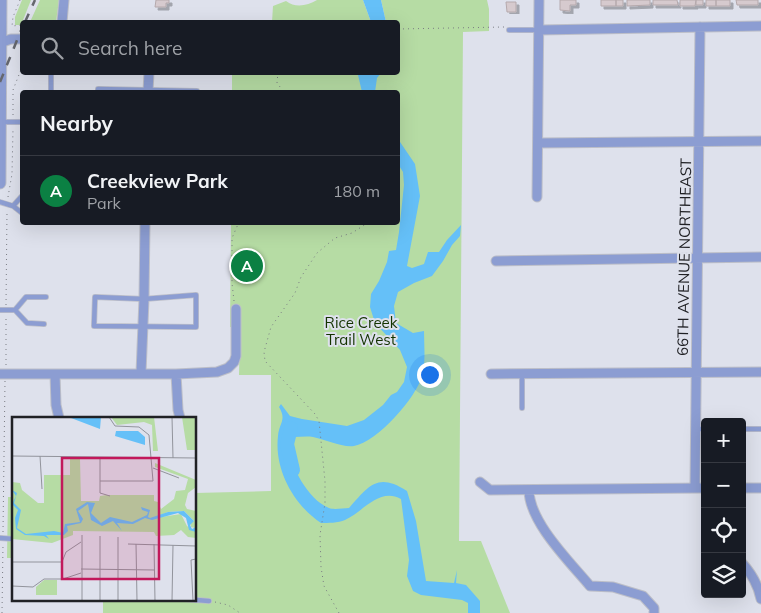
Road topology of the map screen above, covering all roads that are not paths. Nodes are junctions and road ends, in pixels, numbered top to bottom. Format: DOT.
graph roads {
  1 [pos="1,0"];
  2 [pos="64,0"];
  3 [pos="539,0"];
  4 [pos="62,20"];
  5 [pos="761,26"];
  6 [pos="700,27"];
  7 [pos="509,30"];
  8 [pos="540,30"];
  9 [pos="4,36"];
  10 [pos="20,39"];
  11 [pos="51,75"];
  12 [pos="149,75"];
  13 [pos="51,90"];
  14 [pos="98,90"];
  15 [pos="123,90"];
  16 [pos="148,90"];
  17 [pos="1,122"];
  18 [pos="20,122"];
  19 [pos="761,140"];
  20 [pos="699,142"];
  21 [pos="538,143"];
  22 [pos="0,183"];
  23 [pos="537,197"];
  24 [pos="20,198"];
  25 [pos="0,202"];
  26 [pos="13,206"];
  27 [pos="20,211"];
  28 [pos="145,225"];
  29 [pos="761,257"];
  30 [pos="697,258"];
  31 [pos="496,261"];
  32 [pos="46,297"];
  33 [pos="144,299"];
  34 [pos="236,309"];
  35 [pos="3,310"];
  36 [pos="15,310"];
  37 [pos="44,324"];
  38 [pos="143,326"];
  39 [pos="761,372"];
  40 [pos="141,373"];
  41 [pos="522,373"];
  42 [pos="696,373"];
  43 [pos="55,374"];
  44 [pos="176,374"];
  45 [pos="491,374"];
  46 [pos="4,375"];
  47 [pos="522,408"];
  48 [pos="59,417"];
  49 [pos="180,417"];
  50 [pos="700,429"];
  51 [pos="746,429"];
  52 [pos="761,429"];
  53 [pos="480,482"];
  54 [pos="700,488"];
  55 [pos="746,488"];
  56 [pos="761,488"];
  57 [pos="529,490"];
  58 [pos="746,567"];
  59 [pos="761,599"];
  60 [pos="196,600"];
  61 [pos="209,601"];
  62 [pos="654,613"];
  1 -- 9 [label="street"];
  2 -- 4 [label="street"];
  3 -- 8 [label="street"];
  5 -- 6 [label="street"];
  6 -- 8 [label="street"];
  6 -- 20 [label="street, 66TH AVENUE NORTHEAST"];
  7 -- 8 [label="lane"];
  8 -- 21 [label="street"];
  9 -- 10 [label="street"];
  9 -- 17 [label="street"];
  11 -- 13 [label="lane"];
  12 -- 16 [label="street"];
  14 -- 15 [label="lane"];
  17 -- 18 [label="lane"];
  17 -- 22 [label="street"];
  19 -- 20 [label="street"];
  20 -- 21 [label="street"];
  20 -- 30 [label="street, 66TH AVENUE NORTHEAST"];
  21 -- 23 [label="street"];
  24 -- 26 [label="lane"];
  25 -- 26 [label="lane"];
  26 -- 27 [label="lane"];
  28 -- 33 [label="street"];
  29 -- 30 [label="street"];
  30 -- 31 [label="street"];
  30 -- 42 [label="street, 66TH AVENUE NORTHEAST"];
  32 -- 36 [label="lane"];
  33 -- 38 [label="street"];
  33 -- 38 [label="lane"];
  33 -- 38 [label="lane"];
  34 -- 44 [label="street"];
  35 -- 36 [label="lane"];
  36 -- 37 [label="lane"];
  38 -- 40 [label="street"];
  39 -- 42 [label="street"];
  40 -- 43 [label="street"];
  40 -- 44 [label="street"];
  41 -- 42 [label="street"];
  41 -- 45 [label="street"];
  41 -- 47 [label="lane"];
  42 -- 50 [label="street, 66TH AVENUE NORTHEAST"];
  43 -- 46 [label="street"];
  43 -- 48 [label="street"];
  44 -- 49 [label="street"];
  50 -- 54 [label="street, 66TH AVENUE NORTHEAST"];
  51 -- 52 [label="lane"];
  53 -- 57 [label="street"];
  54 -- 57 [label="street"];
  55 -- 56 [label="street"];
  57 -- 62 [label="street"];
  58 -- 59 [label="street"];
  60 -- 61 [label="lane"];
}
